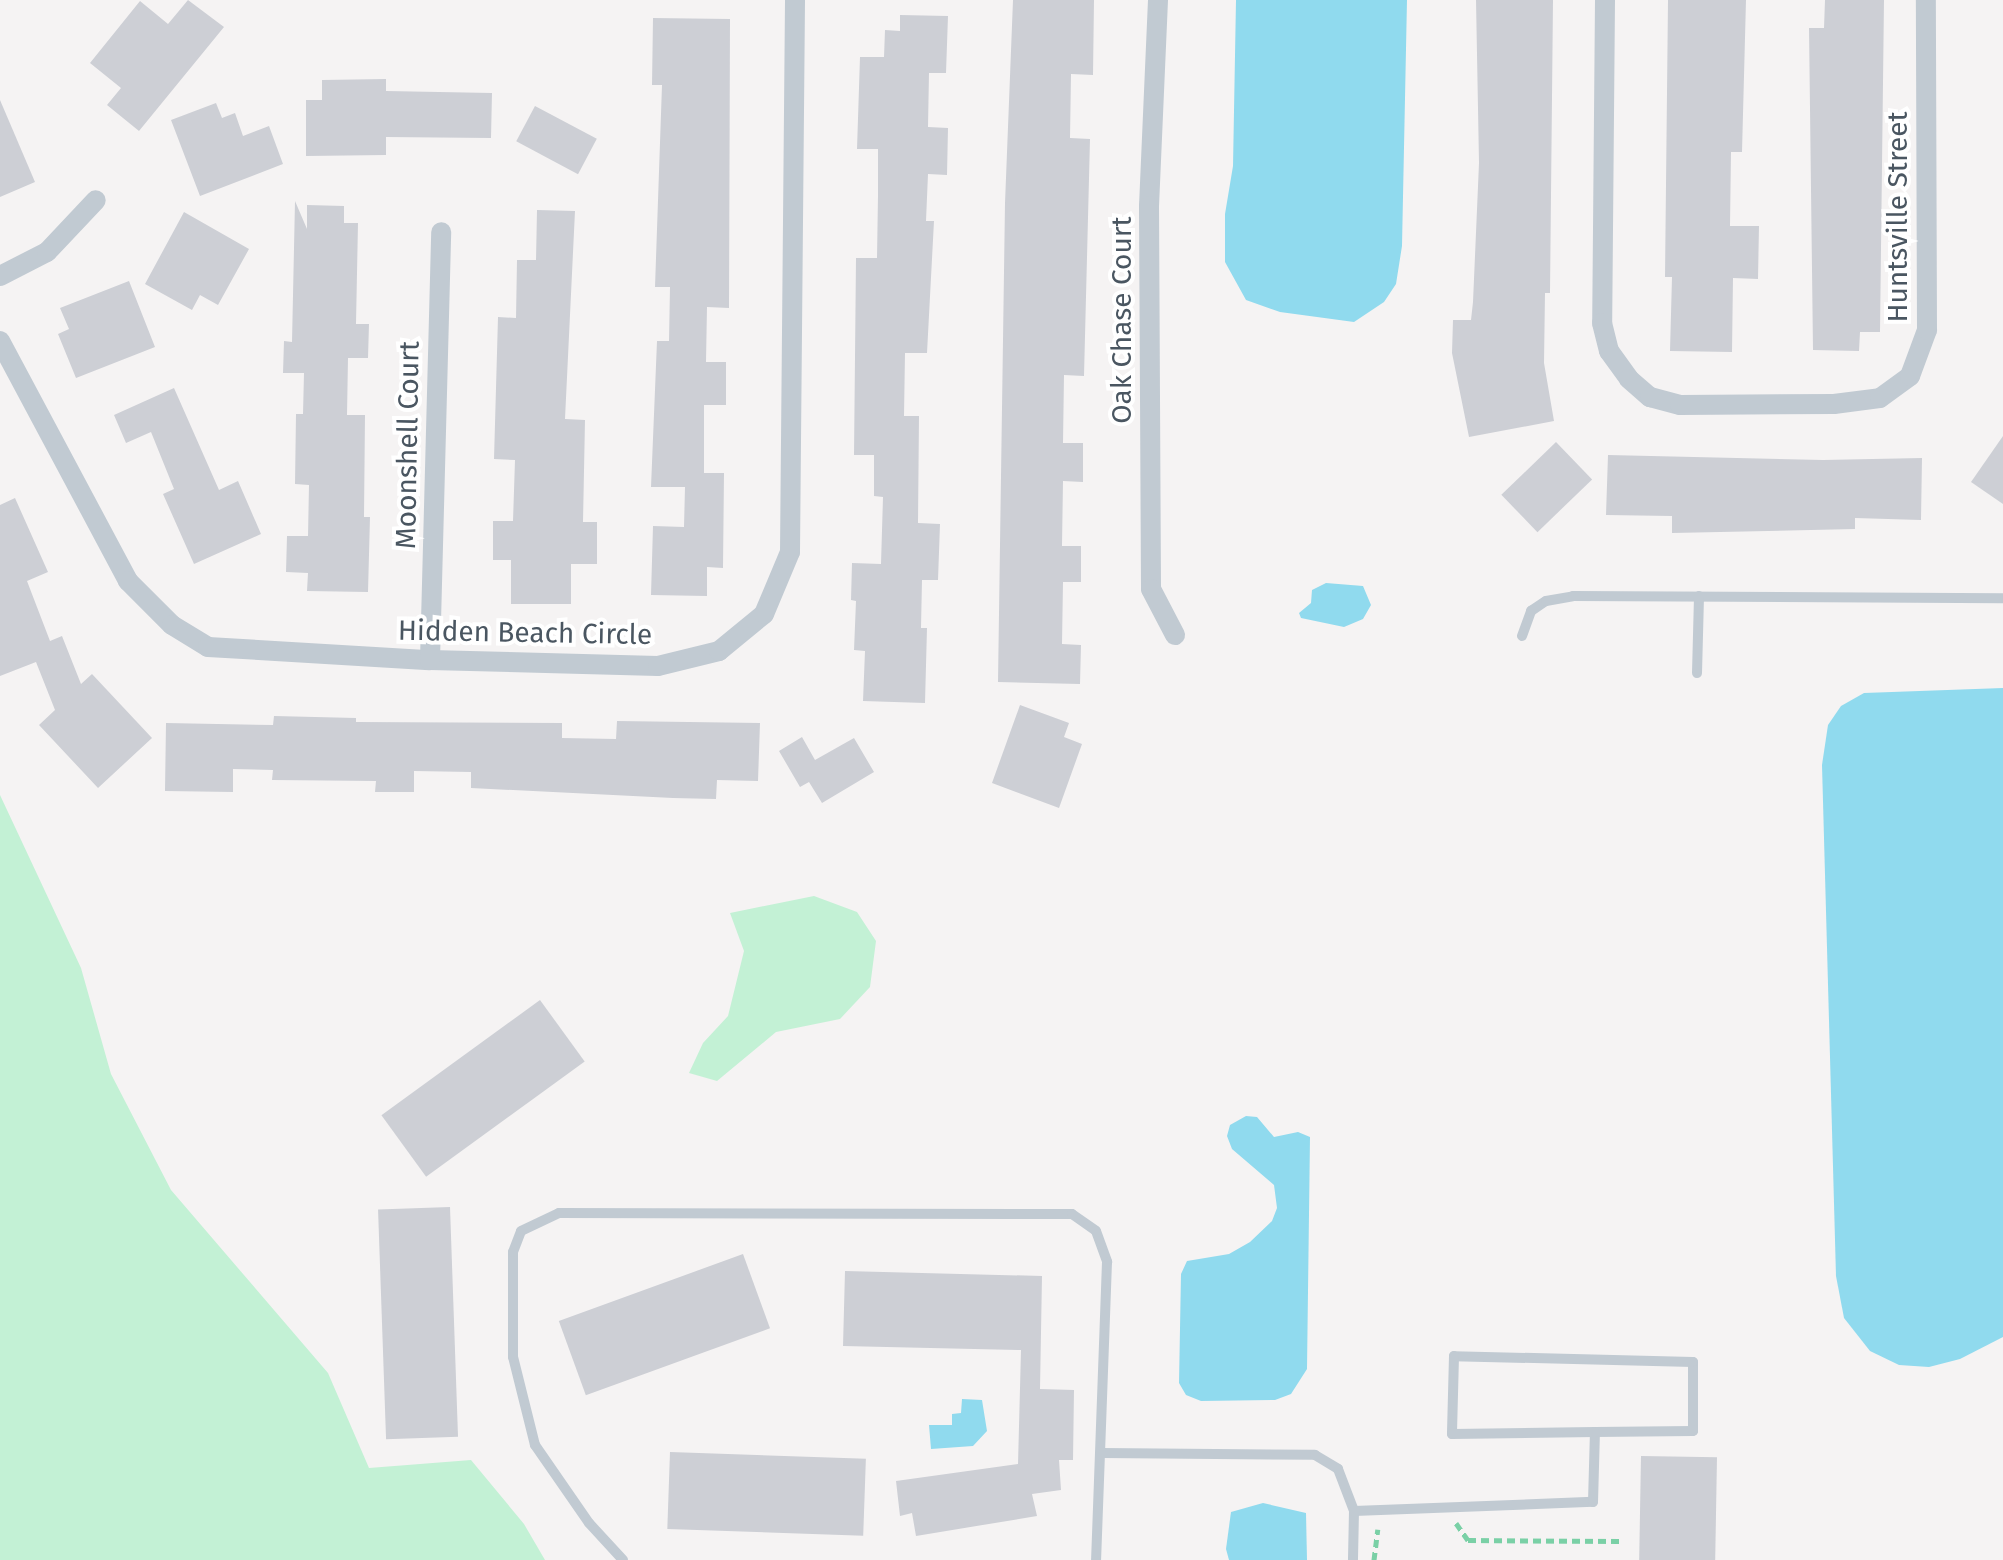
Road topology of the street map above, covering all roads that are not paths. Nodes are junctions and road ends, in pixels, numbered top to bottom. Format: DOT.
graph roads {
  1 [pos="795,0"];
  2 [pos="1158,0"];
  3 [pos="1605,0"];
  4 [pos="1926,0"];
  5 [pos="96,200"];
  6 [pos="440,232"];
  7 [pos="0,276"];
  8 [pos="0,341"];
  9 [pos="1699,596"];
  10 [pos="2003,598"];
  11 [pos="1175,634"];
  12 [pos="1522,636"];
  13 [pos="430,660"];
  14 [pos="1697,673"];
  15 [pos="1595,1432"];
  16 [pos="1102,1453"];
  17 [pos="1354,1511"];
  18 [pos="623,1560"];
  19 [pos="1096,1560"];
  20 [pos="1354,1560"];
  1 -- 13 [label="street, Hidden Beach Circle"];
  2 -- 11 [label="street, Oak Chase Court"];
  3 -- 4 [label="street, Huntsville Street"];
  5 -- 7 [label="street"];
  6 -- 13 [label="street, Moonshell Court"];
  8 -- 13 [label="street, Hidden Beach Circle"];
  9 -- 10 [label="lane"];
  9 -- 12 [label="lane"];
  9 -- 14 [label="lane"];
  15 -- 15 [label="lane"];
  15 -- 17 [label="lane"];
  16 -- 17 [label="lane"];
  16 -- 18 [label="lane"];
  16 -- 19 [label="lane"];
  17 -- 20 [label="lane"];
}
